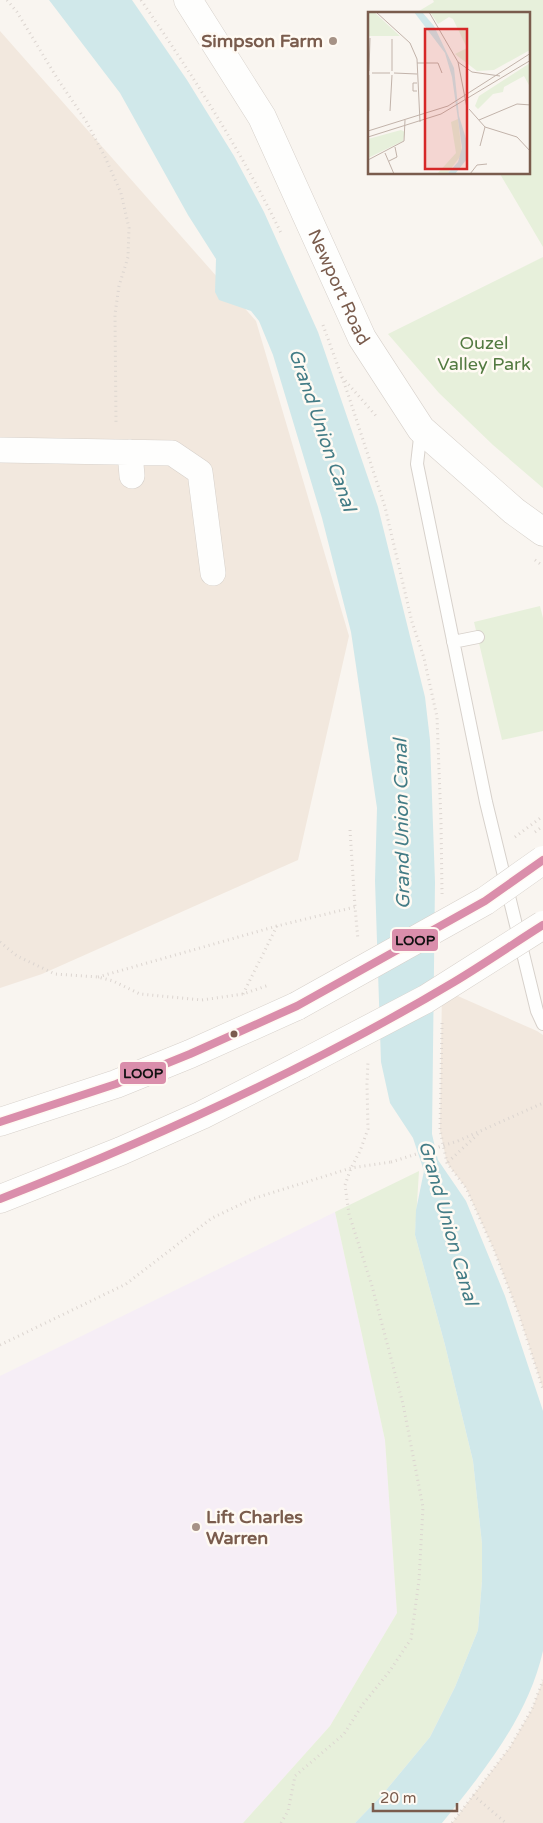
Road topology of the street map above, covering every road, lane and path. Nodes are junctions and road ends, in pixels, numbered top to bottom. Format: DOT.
graph roads {
  1 [pos="7,0"];
  2 [pos="141,0"];
  3 [pos="188,0"];
  4 [pos="283,238"];
  5 [pos="320,318"];
  6 [pos="421,429"];
  7 [pos="0,450"];
  8 [pos="123,452"];
  9 [pos="132,476"];
  10 [pos="543,532"];
  11 [pos="213,573"];
  12 [pos="478,636"];
  13 [pos="453,642"];
  14 [pos="543,816"];
  15 [pos="350,830"];
  16 [pos="498,849"];
  17 [pos="543,860"];
  18 [pos="442,901"];
  19 [pos="355,907"];
  20 [pos="543,925"];
  21 [pos="277,926"];
  22 [pos="0,942"];
  23 [pos="358,945"];
  24 [pos="98,977"];
  25 [pos="270,985"];
  26 [pos="243,994"];
  27 [pos="442,1017"];
  28 [pos="543,1024"];
  29 [pos="368,1052"];
  30 [pos="543,1103"];
  31 [pos="0,1122"];
  32 [pos="481,1131"];
  33 [pos="447,1163"];
  34 [pos="351,1168"];
  35 [pos="0,1183"];
  36 [pos="33,1186"];
  37 [pos="0,1199"];
  38 [pos="0,1344"];
  39 [pos="543,1389"];
  40 [pos="543,1680"];
  41 [pos="473,1795"];
  42 [pos="281,1823"];
  43 [pos="452,1823"];
  44 [pos="506,1823"];
  1 -- 8 [label="path"];
  2 -- 4 [label="path"];
  3 -- 6 [label="street, Newport Road"];
  5 -- 18 [label="path"];
  6 -- 10 [label="street, Newport Road"];
  6 -- 13 [label="lane"];
  7 -- 8 [label="street"];
  8 -- 9 [label="street"];
  8 -- 11 [label="street"];
  12 -- 13 [label="lane"];
  13 -- 16 [label="lane"];
  14 -- 16 [label="path"];
  15 -- 19 [label="path"];
  16 -- 28 [label="lane"];
  17 -- 31 [label="street, bridge"];
  19 -- 21 [label="path"];
  19 -- 23 [label="path"];
  20 -- 36 [label="street, bridge"];
  21 -- 24 [label="path"];
  21 -- 26 [label="path"];
  22 -- 24 [label="path"];
  24 -- 26 [label="path"];
  25 -- 26 [label="path"];
  27 -- 33 [label="path"];
  29 -- 34 [label="path"];
  30 -- 32 [label="path"];
  32 -- 33 [label="path"];
  32 -- 34 [label="path, bridge"];
  33 -- 39 [label="path"];
  34 -- 38 [label="path"];
  34 -- 42 [label="path"];
  35 -- 36 [label="street"];
  36 -- 37 [label="street"];
  40 -- 41 [label="path"];
  41 -- 43 [label="path"];
  41 -- 44 [label="path"];
}
